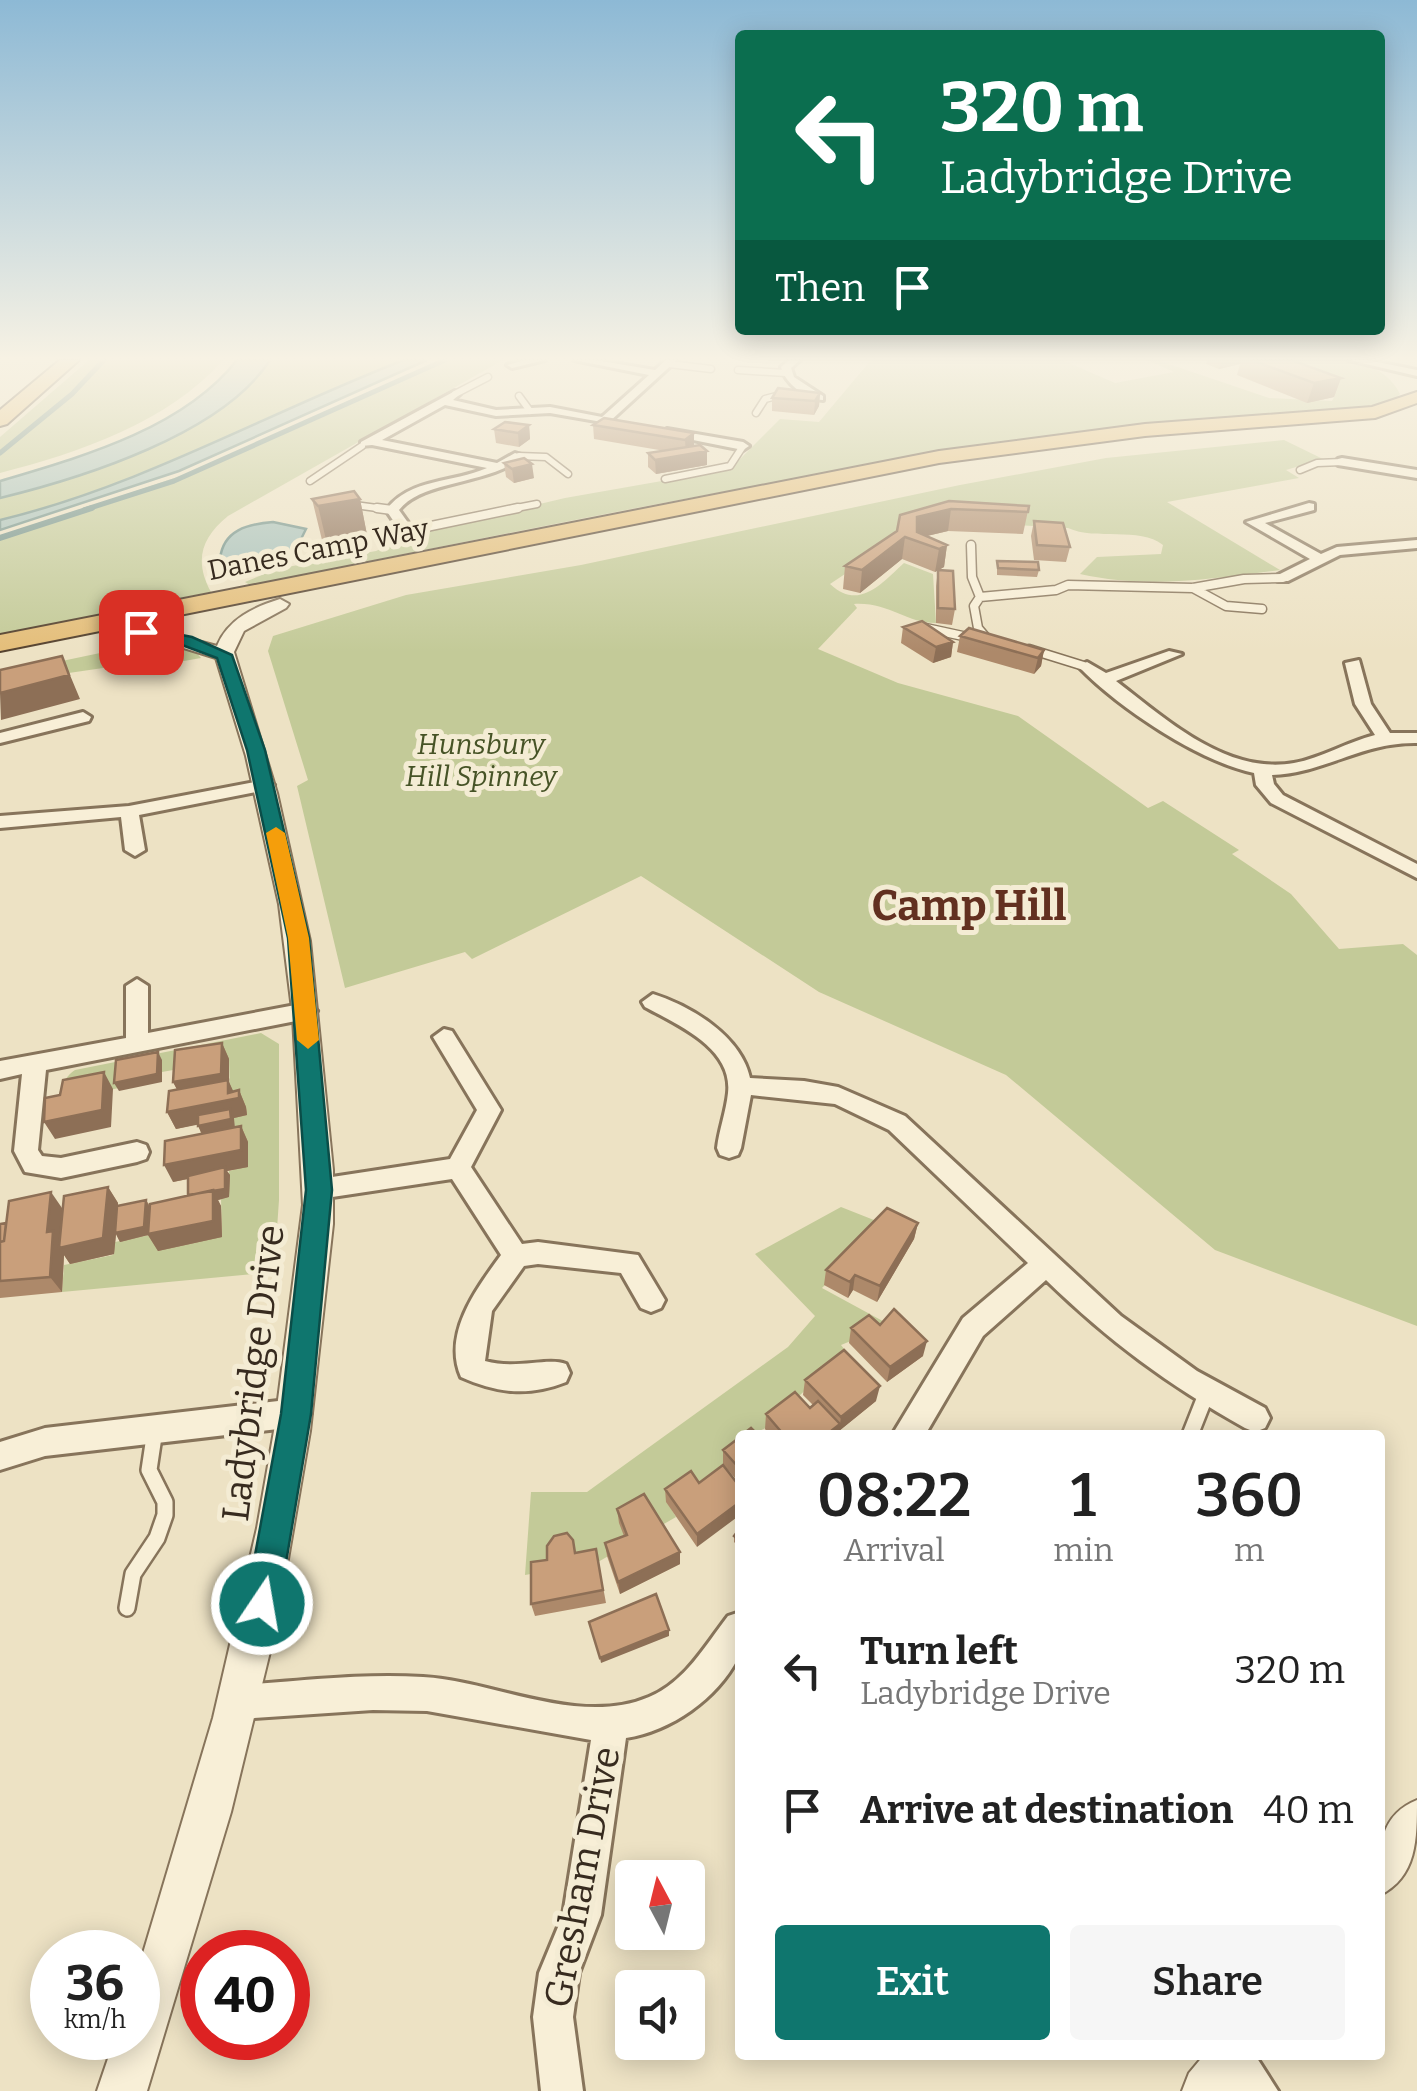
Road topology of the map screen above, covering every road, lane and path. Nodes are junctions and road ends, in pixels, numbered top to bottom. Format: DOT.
graph roads {
  1 [pos="345,458"];
  2 [pos="447,458"];
  3 [pos="515,458"];
  4 [pos="548,458"];
  5 [pos="735,458"];
  6 [pos="936,458"];
  7 [pos="1029,458"];
  8 [pos="1342,462"];
  9 [pos="499,467"];
  10 [pos="1300,470"];
  11 [pos="1416,473"];
  12 [pos="568,474"];
  13 [pos="665,479"];
  14 [pos="310,481"];
  15 [pos="334,502"];
  16 [pos="537,504"];
  17 [pos="1309,508"];
  18 [pos="392,510"];
  19 [pos="1237,514"];
  20 [pos="1253,522"];
  21 [pos="409,535"];
  22 [pos="1417,544"];
  23 [pos="971,545"];
  24 [pos="1320,558"];
  25 [pos="1282,578"];
  26 [pos="1192,588"];
  27 [pos="980,596"];
  28 [pos="280,604"];
  29 [pos="1262,609"];
  30 [pos="926,628"];
  31 [pos="141,632"];
  32 [pos="989,641"];
  33 [pos="0,643"];
  34 [pos="1004,644"];
  35 [pos="1018,647"];
  36 [pos="1174,654"];
  37 [pos="224,655"];
  38 [pos="0,660"];
  39 [pos="1353,664"];
  40 [pos="1087,666"];
  41 [pos="1105,679"];
  42 [pos="83,717"];
  43 [pos="1384,736"];
  44 [pos="0,738"];
  45 [pos="1417,738"];
  46 [pos="1262,770"];
  47 [pos="264,785"];
  48 [pos="129,811"];
  49 [pos="0,822"];
  50 [pos="135,850"];
  51 [pos="1412,869"];
  52 [pos="1388,879"];
  53 [pos="138,986"];
  54 [pos="653,1002"];
  55 [pos="306,1011"];
  56 [pos="444,1037"];
  57 [pos="138,1044"];
  58 [pos="35,1064"];
  59 [pos="0,1070"];
  60 [pos="740,1086"];
  61 [pos="729,1148"];
  62 [pos="137,1152"];
  63 [pos="458,1168"];
  64 [pos="319,1190"];
  65 [pos="516,1256"];
  66 [pos="1046,1266"];
  67 [pos="651,1300"];
  68 [pos="556,1374"];
  69 [pos="1207,1392"];
  70 [pos="296,1414"];
  71 [pos="1255,1418"];
  72 [pos="155,1430"];
  73 [pos="911,1430"];
  74 [pos="1192,1430"];
  75 [pos="0,1456"];
  76 [pos="127,1608"];
  77 [pos="735,1634"];
  78 [pos="240,1702"];
  79 [pos="611,1722"];
  80 [pos="1417,1822"];
  81 [pos="1385,1865"];
  82 [pos="122,2091"];
  83 [pos="562,2091"];
  1 -- 14 [label="lane"];
  2 -- 9 [label="street"];
  3 -- 9 [label="street"];
  4 -- 12 [label="lane"];
  5 -- 13 [label="lane"];
  6 -- 33 [label="highway, Danes Camp Way"];
  7 -- 28 [label="highway, Danes Camp Way"];
  8 -- 10 [label="lane"];
  8 -- 11 [label="street"];
  9 -- 18 [label="street"];
  15 -- 18 [label="lane"];
  16 -- 21 [label="lane"];
  17 -- 20 [label="street"];
  18 -- 21 [label="street"];
  19 -- 20 [label="street"];
  20 -- 24 [label="street"];
  22 -- 24 [label="street"];
  23 -- 27 [label="lane"];
  24 -- 25 [label="street"];
  25 -- 26 [label="lane"];
  26 -- 27 [label="lane"];
  26 -- 29 [label="lane"];
  27 -- 32 [label="lane"];
  28 -- 31 [label="highway, Danes Camp Way"];
  28 -- 37 [label="street"];
  30 -- 32 [label="lane"];
  31 -- 37 [label="street"];
  31 -- 38 [label="highway, Danes Camp Way"];
  32 -- 34 [label="lane"];
  35 -- 40 [label="lane"];
  36 -- 41 [label="street"];
  37 -- 47 [label="street, Ladybridge Drive"];
  39 -- 43 [label="street"];
  40 -- 41 [label="street"];
  41 -- 46 [label="street"];
  42 -- 44 [label="street"];
  43 -- 45 [label="street"];
  43 -- 46 [label="street"];
  46 -- 51 [label="street"];
  47 -- 48 [label="street"];
  47 -- 55 [label="street, Ladybridge Drive"];
  48 -- 49 [label="street"];
  48 -- 50 [label="street"];
  51 -- 52 [label="street"];
  53 -- 57 [label="street"];
  54 -- 60 [label="street"];
  55 -- 57 [label="street"];
  55 -- 64 [label="street, Ladybridge Drive"];
  56 -- 63 [label="street"];
  57 -- 58 [label="street"];
  58 -- 59 [label="street"];
  58 -- 62 [label="street"];
  60 -- 61 [label="street"];
  60 -- 66 [label="street"];
  63 -- 64 [label="street"];
  63 -- 65 [label="street"];
  64 -- 70 [label="street, Ladybridge Drive"];
  65 -- 67 [label="street"];
  65 -- 68 [label="street"];
  66 -- 69 [label="street"];
  66 -- 73 [label="street"];
  69 -- 71 [label="street"];
  69 -- 74 [label="lane"];
  70 -- 72 [label="street"];
  70 -- 78 [label="street, Ladybridge Drive"];
  72 -- 75 [label="street"];
  72 -- 76 [label="lane"];
  77 -- 79 [label="street, Gresham Drive"];
  78 -- 79 [label="street, Gresham Drive"];
  78 -- 82 [label="street, Ladybridge Drive"];
  79 -- 83 [label="street, Gresham Drive"];
  80 -- 81 [label="street"];
}
